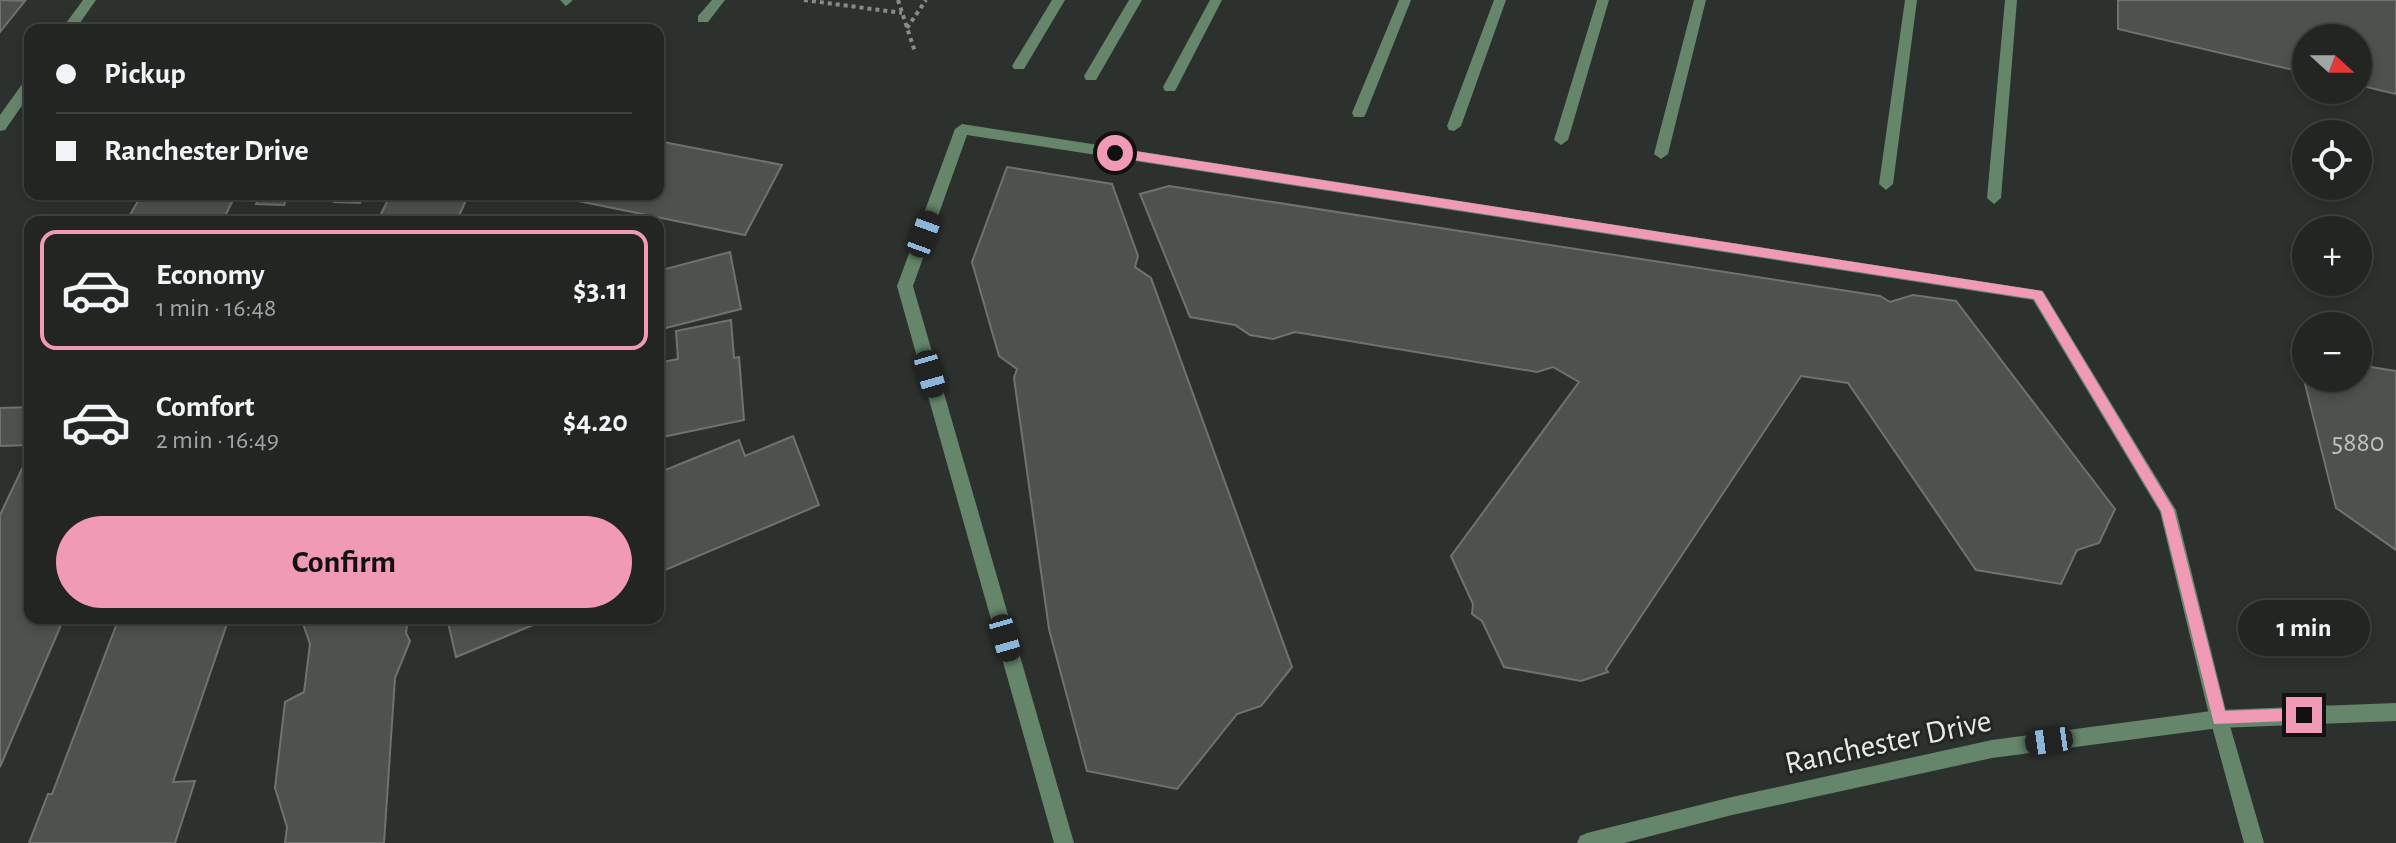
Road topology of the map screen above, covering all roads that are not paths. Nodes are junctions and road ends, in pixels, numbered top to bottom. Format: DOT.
graph roads {
  1 [pos="90,0"];
  2 [pos="719,0"];
  3 [pos="1059,0"];
  4 [pos="1136,0"];
  5 [pos="1216,0"];
  6 [pos="1405,0"];
  7 [pos="1500,0"];
  8 [pos="1603,0"];
  9 [pos="1700,0"];
  10 [pos="1911,0"];
  11 [pos="2011,0"];
  12 [pos="703,19"];
  13 [pos="72,24"];
  14 [pos="1019,66"];
  15 [pos="1091,76"];
  16 [pos="1170,87"];
  17 [pos="24,92"];
  18 [pos="1359,113"];
  19 [pos="0,126"];
  20 [pos="1454,126"];
  21 [pos="1561,140"];
  22 [pos="1661,154"];
  23 [pos="1886,184"];
  24 [pos="1994,198"];
  25 [pos="2396,712"];
  26 [pos="2219,719"];
  27 [pos="1064,843"];
  28 [pos="1587,843"];
  29 [pos="2254,843"];
  1 -- 13 [label="street"];
  2 -- 12 [label="street"];
  3 -- 14 [label="street"];
  4 -- 15 [label="street"];
  5 -- 16 [label="street"];
  6 -- 18 [label="street"];
  7 -- 20 [label="street"];
  8 -- 21 [label="street"];
  9 -- 22 [label="street"];
  10 -- 23 [label="street"];
  11 -- 24 [label="street"];
  17 -- 19 [label="street"];
  25 -- 26 [label="street, Ranchester Drive"];
  26 -- 27 [label="street"];
  26 -- 28 [label="street, Ranchester Drive"];
  26 -- 29 [label="street"];
}
